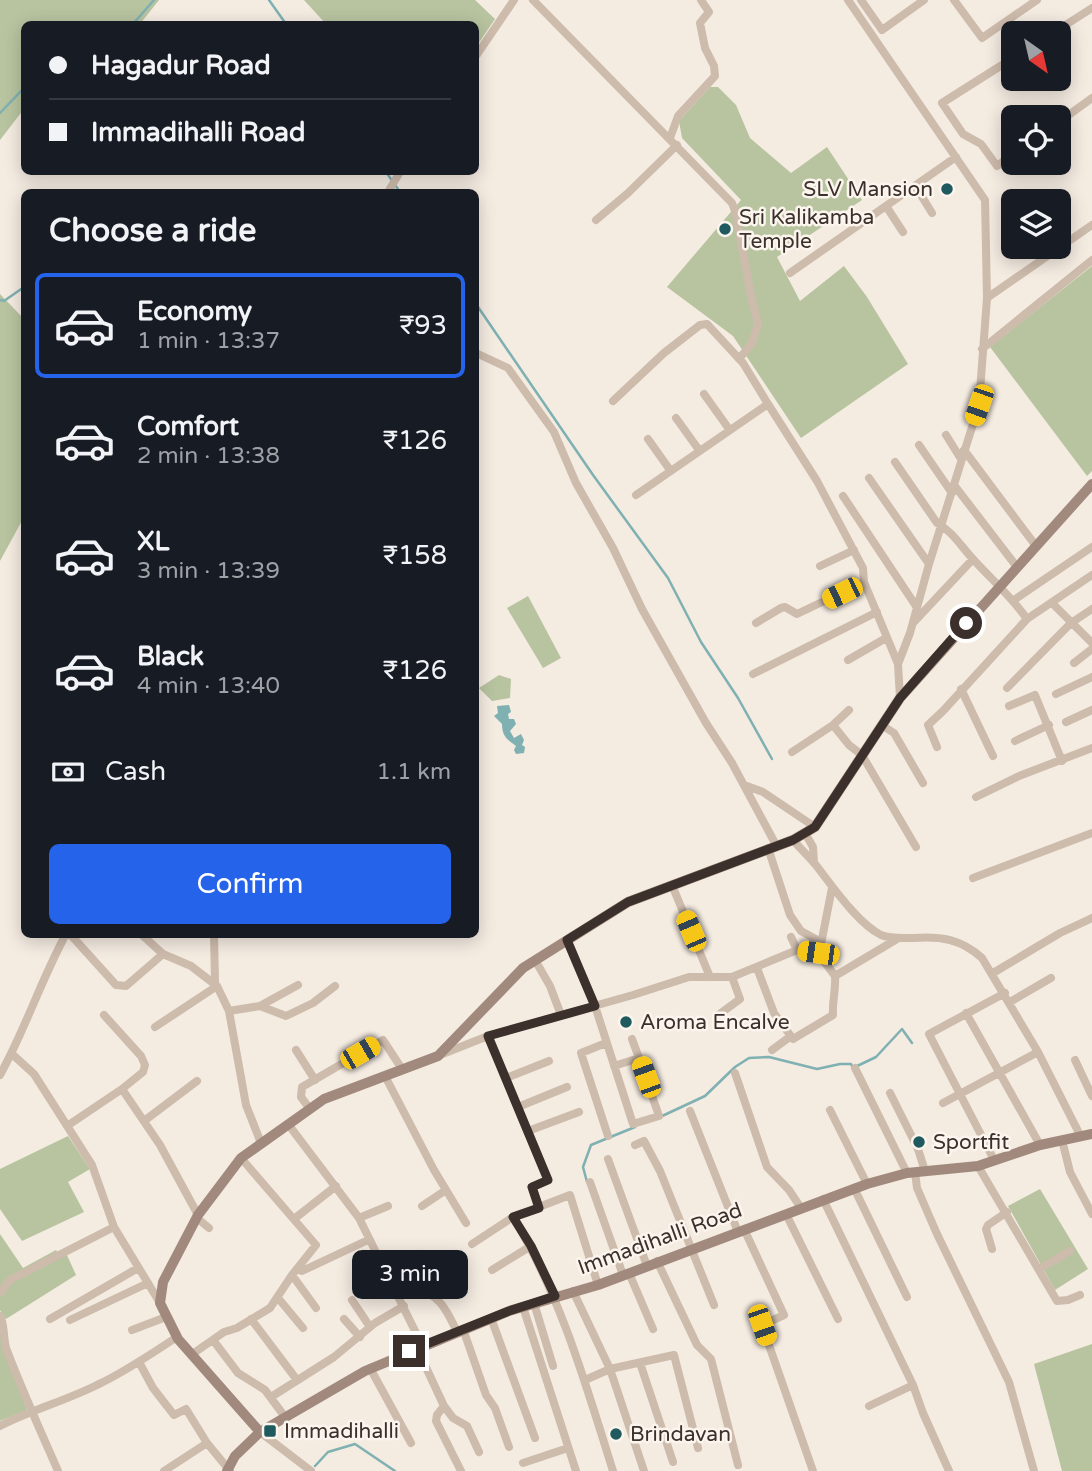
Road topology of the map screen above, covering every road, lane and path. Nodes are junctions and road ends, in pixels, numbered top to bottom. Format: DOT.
graph roads {
  1 [pos="514,0"];
  2 [pos="533,0"];
  3 [pos="701,0"];
  4 [pos="848,0"];
  5 [pos="861,0"];
  6 [pos="924,0"];
  7 [pos="954,0"];
  8 [pos="1037,0"];
  9 [pos="1092,8"];
  10 [pos="1071,21"];
  11 [pos="479,52"];
  12 [pos="1001,66"];
  13 [pos="1092,98"];
  14 [pos="1071,113"];
  15 [pos="670,138"];
  16 [pos="677,145"];
  17 [pos="956,157"];
  18 [pos="1001,163"];
  19 [pos="916,187"];
  20 [pos="886,206"];
  21 [pos="932,213"];
  22 [pos="596,220"];
  23 [pos="1092,225"];
  24 [pos="903,232"];
  25 [pos="1092,260"];
  26 [pos="790,273"];
  27 [pos="987,298"];
  28 [pos="982,349"];
  29 [pos="479,354"];
  30 [pos="739,359"];
  31 [pos="704,394"];
  32 [pos="613,401"];
  33 [pos="768,404"];
  34 [pos="676,418"];
  35 [pos="729,429"];
  36 [pos="946,435"];
  37 [pos="648,439"];
  38 [pos="919,444"];
  39 [pos="699,450"];
  40 [pos="963,454"];
  41 [pos="895,462"];
  42 [pos="670,470"];
  43 [pos="869,478"];
  44 [pos="1092,484"];
  45 [pos="953,489"];
  46 [pos="636,495"];
  47 [pos="843,496"];
  48 [pos="942,526"];
  49 [pos="1036,546"];
  50 [pos="1092,547"];
  51 [pos="854,550"];
  52 [pos="973,559"];
  53 [pos="929,564"];
  54 [pos="820,566"];
  55 [pos="1017,567"];
  56 [pos="1092,575"];
  57 [pos="864,582"];
  58 [pos="999,585"];
  59 [pos="1014,600"];
  60 [pos="1052,603"];
  61 [pos="916,606"];
  62 [pos="1092,609"];
  63 [pos="877,612"];
  64 [pos="1027,620"];
  65 [pos="756,623"];
  66 [pos="1070,623"];
  67 [pos="912,624"];
  68 [pos="886,638"];
  69 [pos="1092,643"];
  70 [pos="1092,649"];
  71 [pos="848,660"];
  72 [pos="1074,663"];
  73 [pos="898,664"];
  74 [pos="753,674"];
  75 [pos="1092,677"];
  76 [pos="1007,688"];
  77 [pos="961,689"];
  78 [pos="1056,694"];
  79 [pos="900,698"];
  80 [pos="1009,706"];
  81 [pos="849,710"];
  82 [pos="1092,710"];
  83 [pos="1066,722"];
  84 [pos="1049,725"];
  85 [pos="833,726"];
  86 [pos="883,726"];
  87 [pos="1015,741"];
  88 [pos="937,747"];
  89 [pos="1092,748"];
  90 [pos="792,752"];
  91 [pos="862,755"];
  92 [pos="993,756"];
  93 [pos="1062,761"];
  94 [pos="923,783"];
  95 [pos="744,785"];
  96 [pos="976,797"];
  97 [pos="810,830"];
  98 [pos="1092,833"];
  99 [pos="793,840"];
  100 [pos="916,846"];
  101 [pos="772,847"];
  102 [pos="814,863"];
  103 [pos="974,878"];
  104 [pos="672,885"];
  105 [pos="832,888"];
  106 [pos="1092,918"];
  107 [pos="791,937"];
  108 [pos="66,938"];
  109 [pos="72,938"];
  110 [pos="145,938"];
  111 [pos="214,938"];
  112 [pos="897,939"];
  113 [pos="567,940"];
  114 [pos="821,942"];
  115 [pos="797,950"];
  116 [pos="818,953"];
  117 [pos="163,954"];
  118 [pos="535,960"];
  119 [pos="757,968"];
  120 [pos="993,973"];
  121 [pos="835,976"];
  122 [pos="710,977"];
  123 [pos="732,977"];
  124 [pos="1051,978"];
  125 [pos="216,984"];
  126 [pos="298,985"];
  127 [pos="335,986"];
  128 [pos="1005,993"];
  129 [pos="1010,1002"];
  130 [pos="260,1006"];
  131 [pos="595,1006"];
  132 [pos="229,1011"];
  133 [pos="966,1013"];
  134 [pos="561,1014"];
  135 [pos="104,1015"];
  136 [pos="717,1016"];
  137 [pos="155,1027"];
  138 [pos="488,1036"];
  139 [pos="791,1036"];
  140 [pos="632,1039"];
  141 [pos="606,1043"];
  142 [pos="296,1050"];
  143 [pos="772,1050"];
  144 [pos="1038,1052"];
  145 [pos="12,1054"];
  146 [pos="438,1056"];
  147 [pos="639,1058"];
  148 [pos="1075,1060"];
  149 [pos="549,1061"];
  150 [pos="614,1066"];
  151 [pos="855,1068"];
  152 [pos="402,1069"];
  153 [pos="735,1073"];
  154 [pos="998,1073"];
  155 [pos="0,1075"];
  156 [pos="386,1076"];
  157 [pos="506,1078"];
  158 [pos="315,1080"];
  159 [pos="197,1082"];
  160 [pos="567,1087"];
  161 [pos="122,1089"];
  162 [pos="890,1093"];
  163 [pos="961,1094"];
  164 [pos="1092,1096"];
  165 [pos="943,1102"];
  166 [pos="518,1107"];
  167 [pos="310,1109"];
  168 [pos="830,1110"];
  169 [pos="690,1111"];
  170 [pos="579,1112"];
  171 [pos="144,1121"];
  172 [pos="288,1124"];
  173 [pos="67,1126"];
  174 [pos="528,1131"];
  175 [pos="608,1136"];
  176 [pos="1086,1136"];
  177 [pos="1062,1140"];
  178 [pos="261,1143"];
  179 [pos="635,1144"];
  180 [pos="1040,1145"];
  181 [pos="241,1158"];
  182 [pos="608,1159"];
  183 [pos="994,1160"];
  184 [pos="978,1166"];
  185 [pos="916,1172"];
  186 [pos="590,1182"];
  187 [pos="867,1184"];
  188 [pos="336,1186"];
  189 [pos="854,1188"];
  190 [pos="446,1190"];
  191 [pos="823,1199"];
  192 [pos="388,1206"];
  193 [pos="422,1206"];
  194 [pos="539,1208"];
  195 [pos="801,1208"];
  196 [pos="1007,1212"];
  197 [pos="786,1214"];
  198 [pos="1092,1214"];
  199 [pos="198,1217"];
  200 [pos="513,1217"];
  201 [pos="359,1218"];
  202 [pos="294,1219"];
  203 [pos="466,1223"];
  204 [pos="114,1227"];
  205 [pos="209,1228"];
  206 [pos="741,1231"];
  207 [pos="368,1240"];
  208 [pos="472,1244"];
  209 [pos="531,1246"];
  210 [pos="992,1249"];
  211 [pos="690,1250"];
  212 [pos="1070,1251"];
  213 [pos="416,1254"];
  214 [pos="652,1264"];
  215 [pos="138,1268"];
  216 [pos="1039,1269"];
  217 [pos="492,1270"];
  218 [pos="294,1272"];
  219 [pos="387,1274"];
  220 [pos="626,1274"];
  221 [pos="148,1283"];
  222 [pos="598,1285"];
  223 [pos="420,1289"];
  224 [pos="573,1291"];
  225 [pos="0,1293"];
  226 [pos="1080,1295"];
  227 [pos="555,1296"];
  228 [pos="907,1297"];
  229 [pos="278,1298"];
  230 [pos="352,1300"];
  231 [pos="160,1303"];
  232 [pos="528,1305"];
  233 [pos="714,1305"];
  234 [pos="404,1306"];
  235 [pos="316,1308"];
  236 [pos="0,1316"];
  237 [pos="166,1317"];
  238 [pos="491,1318"];
  239 [pos="50,1319"];
  240 [pos="251,1319"];
  241 [pos="344,1319"];
  242 [pos="838,1319"];
  243 [pos="69,1320"];
  244 [pos="370,1326"];
  245 [pos="303,1328"];
  246 [pos="653,1329"];
  247 [pos="132,1330"];
  248 [pos="460,1330"];
  249 [pos="360,1336"];
  250 [pos="177,1337"];
  251 [pos="213,1340"];
  252 [pos="420,1346"];
  253 [pos="191,1354"];
  254 [pos="139,1362"];
  255 [pos="640,1363"];
  256 [pos="553,1366"];
  257 [pos="370,1368"];
  258 [pos="610,1369"];
  259 [pos="297,1380"];
  260 [pos="585,1380"];
  261 [pos="913,1385"];
  262 [pos="271,1397"];
  263 [pos="444,1406"];
  264 [pos="869,1406"];
  265 [pos="31,1411"];
  266 [pos="285,1417"];
  267 [pos="0,1426"];
  268 [pos="260,1432"];
  269 [pos="535,1438"];
  270 [pos="207,1443"];
  271 [pos="411,1443"];
  272 [pos="509,1447"];
  273 [pos="698,1447"];
  274 [pos="568,1448"];
  275 [pos="479,1452"];
  276 [pos="673,1462"];
  277 [pos="523,1464"];
  278 [pos="738,1465"];
  279 [pos="229,1470"];
  280 [pos="58,1471"];
  281 [pos="164,1471"];
  282 [pos="311,1471"];
  283 [pos="461,1471"];
  284 [pos="576,1471"];
  285 [pos="613,1471"];
  286 [pos="644,1471"];
  287 [pos="813,1471"];
  288 [pos="948,1471"];
  289 [pos="1034,1471"];
  1 -- 11 [label="street"];
  2 -- 15 [label="street"];
  3 -- 15 [label="street"];
  4 -- 17 [label="street"];
  5 -- 6 [label="street"];
  7 -- 8 [label="street"];
  9 -- 10 [label="street"];
  12 -- 18 [label="street"];
  13 -- 14 [label="street"];
  15 -- 16 [label="street"];
  16 -- 22 [label="street"];
  16 -- 30 [label="street"];
  17 -- 19 [label="street"];
  17 -- 27 [label="street"];
  19 -- 20 [label="street"];
  19 -- 21 [label="street"];
  20 -- 24 [label="street"];
  20 -- 26 [label="street"];
  23 -- 27 [label="street"];
  25 -- 28 [label="street"];
  27 -- 28 [label="street"];
  28 -- 40 [label="street"];
  29 -- 95 [label="street"];
  30 -- 32 [label="street"];
  30 -- 33 [label="street"];
  31 -- 35 [label="street"];
  33 -- 35 [label="street"];
  33 -- 51 [label="street"];
  34 -- 39 [label="street"];
  35 -- 39 [label="street"];
  36 -- 40 [label="street"];
  37 -- 42 [label="street"];
  38 -- 45 [label="street"];
  39 -- 42 [label="street"];
  40 -- 45 [label="street"];
  40 -- 49 [label="street"];
  41 -- 48 [label="street"];
  42 -- 46 [label="street"];
  43 -- 53 [label="street"];
  44 -- 49 [label="street"];
  45 -- 48 [label="street"];
  45 -- 55 [label="street"];
  47 -- 61 [label="street"];
  48 -- 52 [label="street"];
  48 -- 53 [label="street"];
  49 -- 55 [label="street"];
  50 -- 59 [label="street"];
  51 -- 54 [label="street"];
  51 -- 57 [label="street"];
  52 -- 58 [label="street"];
  52 -- 67 [label="street"];
  53 -- 61 [label="street"];
  55 -- 58 [label="street"];
  56 -- 60 [label="street"];
  57 -- 63 [label="street"];
  57 -- 65 [label="street"];
  58 -- 59 [label="street"];
  58 -- 79 [label="street"];
  59 -- 64 [label="street"];
  60 -- 64 [label="street"];
  60 -- 66 [label="street"];
  61 -- 67 [label="street"];
  62 -- 66 [label="street"];
  63 -- 68 [label="street"];
  63 -- 74 [label="street"];
  64 -- 77 [label="street"];
  66 -- 69 [label="street"];
  66 -- 76 [label="street"];
  67 -- 73 [label="street"];
  68 -- 71 [label="street"];
  68 -- 73 [label="street"];
  70 -- 72 [label="street"];
  73 -- 79 [label="street"];
  75 -- 78 [label="street"];
  77 -- 88 [label="street"];
  77 -- 92 [label="street"];
  79 -- 86 [label="street"];
  80 -- 84 [label="street"];
  81 -- 85 [label="street"];
  82 -- 83 [label="street"];
  84 -- 87 [label="street"];
  84 -- 93 [label="street"];
  85 -- 90 [label="street"];
  85 -- 91 [label="street"];
  86 -- 91 [label="street"];
  86 -- 94 [label="street"];
  89 -- 93 [label="street"];
  91 -- 97 [label="street"];
  91 -- 100 [label="street"];
  93 -- 96 [label="street"];
  95 -- 97 [label="street"];
  95 -- 101 [label="street"];
  97 -- 99 [label="street"];
  97 -- 102 [label="street"];
  98 -- 103 [label="street"];
  99 -- 101 [label="street"];
  99 -- 102 [label="street"];
  101 -- 104 [label="street"];
  101 -- 114 [label="street"];
  102 -- 105 [label="street"];
  104 -- 113 [label="street"];
  104 -- 122 [label="street"];
  105 -- 112 [label="street"];
  105 -- 114 [label="street"];
  106 -- 120 [label="street"];
  107 -- 115 [label="street"];
  108 -- 145 [label="street"];
  109 -- 117 [label="street"];
  110 -- 117 [label="street"];
  111 -- 125 [label="street"];
  112 -- 120 [label="street"];
  112 -- 121 [label="street"];
  113 -- 118 [label="street"];
  113 -- 131 [label="street"];
  114 -- 116 [label="street"];
  115 -- 116 [label="street"];
  115 -- 119 [label="street"];
  116 -- 121 [label="street"];
  117 -- 125 [label="street"];
  118 -- 134 [label="street"];
  118 -- 146 [label="street"];
  119 -- 123 [label="street"];
  119 -- 139 [label="street"];
  120 -- 128 [label="street"];
  121 -- 139 [label="street"];
  122 -- 123 [label="street"];
  122 -- 131 [label="street"];
  123 -- 136 [label="street"];
  124 -- 129 [label="street"];
  125 -- 132 [label="street"];
  125 -- 137 [label="street"];
  126 -- 130 [label="street"];
  127 -- 130 [label="street"];
  128 -- 129 [label="street"];
  128 -- 133 [label="street"];
  129 -- 144 [label="street"];
  130 -- 132 [label="street"];
  131 -- 134 [label="street"];
  131 -- 141 [label="street"];
  132 -- 178 [label="street"];
  133 -- 154 [label="street"];
  133 -- 163 [label="street"];
  134 -- 138 [label="street"];
  135 -- 161 [label="street"];
  138 -- 146 [label="street"];
  138 -- 157 [label="street"];
  139 -- 143 [label="street"];
  140 -- 147 [label="street"];
  141 -- 150 [label="street"];
  141 -- 175 [label="street"];
  142 -- 158 [label="street"];
  144 -- 154 [label="street"];
  144 -- 176 [label="street"];
  145 -- 155 [label="street"];
  145 -- 173 [label="street"];
  146 -- 152 [label="street"];
  147 -- 150 [label="street"];
  147 -- 150 [label="street"];
  148 -- 164 [label="street"];
  149 -- 157 [label="street"];
  151 -- 185 [label="street"];
  152 -- 156 [label="street"];
  152 -- 158 [label="street"];
  153 -- 195 [label="street"];
  154 -- 163 [label="street"];
  154 -- 180 [label="street"];
  156 -- 167 [label="street"];
  156 -- 190 [label="street"];
  157 -- 166 [label="street"];
  158 -- 167 [label="street"];
  159 -- 171 [label="street"];
  160 -- 166 [label="street"];
  161 -- 171 [label="street"];
  161 -- 173 [label="street"];
  162 -- 185 [label="street"];
  163 -- 165 [label="street"];
  163 -- 183 [label="street"];
  166 -- 174 [label="street"];
  167 -- 172 [label="street"];
  168 -- 187 [label="street"];
  169 -- 206 [label="street"];
  170 -- 174 [label="street"];
  171 -- 199 [label="street"];
  172 -- 178 [label="street"];
  172 -- 188 [label="street"];
  173 -- 204 [label="street"];
  174 -- 194 [label="street"];
  176 -- 177 [label="street, Immadihalli Road"];
  177 -- 180 [label="street, Immadihalli Road"];
  177 -- 198 [label="street"];
  178 -- 181 [label="street"];
  179 -- 211 [label="street"];
  180 -- 183 [label="street, Immadihalli Road"];
  181 -- 199 [label="street"];
  181 -- 202 [label="street"];
  182 -- 214 [label="street"];
  183 -- 184 [label="street, Immadihalli Road"];
  184 -- 185 [label="street, Immadihalli Road"];
  184 -- 196 [label="street"];
  185 -- 187 [label="street, Immadihalli Road"];
  185 -- 289 [label="street"];
  186 -- 220 [label="street"];
  187 -- 189 [label="street, Immadihalli Road"];
  188 -- 201 [label="street"];
  188 -- 202 [label="street"];
  189 -- 191 [label="street, Immadihalli Road"];
  189 -- 228 [label="street"];
  190 -- 193 [label="street"];
  190 -- 203 [label="street"];
  191 -- 195 [label="street, Immadihalli Road"];
  191 -- 261 [label="street"];
  192 -- 201 [label="street"];
  194 -- 200 [label="street"];
  194 -- 222 [label="street"];
  195 -- 197 [label="street, Immadihalli Road"];
  196 -- 210 [label="street"];
  196 -- 216 [label="street"];
  197 -- 206 [label="street, Immadihalli Road"];
  197 -- 242 [label="street"];
  199 -- 205 [label="street"];
  199 -- 231 [label="street"];
  200 -- 208 [label="street"];
  200 -- 209 [label="street"];
  201 -- 207 [label="street"];
  202 -- 218 [label="street"];
  204 -- 215 [label="street"];
  204 -- 225 [label="street"];
  206 -- 211 [label="street, Immadihalli Road"];
  206 -- 287 [label="street"];
  207 -- 218 [label="street"];
  207 -- 219 [label="street"];
  209 -- 217 [label="street"];
  209 -- 227 [label="street"];
  211 -- 214 [label="street, Immadihalli Road"];
  211 -- 233 [label="street"];
  212 -- 216 [label="street"];
  213 -- 219 [label="street"];
  214 -- 220 [label="street, Immadihalli Road"];
  214 -- 278 [label="street"];
  215 -- 221 [label="street"];
  215 -- 239 [label="street"];
  216 -- 226 [label="street"];
  218 -- 229 [label="street"];
  218 -- 235 [label="street"];
  219 -- 234 [label="street"];
  220 -- 222 [label="street, Immadihalli Road"];
  220 -- 246 [label="street"];
  221 -- 231 [label="street"];
  221 -- 243 [label="street"];
  222 -- 224 [label="street, Immadihalli Road"];
  223 -- 248 [label="street"];
  224 -- 227 [label="street, Immadihalli Road"];
  224 -- 258 [label="street"];
  227 -- 232 [label="street, Immadihalli Road"];
  227 -- 260 [label="street"];
  229 -- 240 [label="street"];
  229 -- 245 [label="street"];
  230 -- 244 [label="street"];
  231 -- 237 [label="street"];
  232 -- 238 [label="street, Immadihalli Road"];
  232 -- 256 [label="street"];
  232 -- 274 [label="street"];
  234 -- 244 [label="street"];
  234 -- 252 [label="street"];
  236 -- 265 [label="street"];
  237 -- 247 [label="street"];
  237 -- 250 [label="street"];
  238 -- 248 [label="street, Immadihalli Road"];
  238 -- 269 [label="street"];
  240 -- 251 [label="street"];
  240 -- 259 [label="street"];
  241 -- 249 [label="street"];
  244 -- 249 [label="street"];
  248 -- 252 [label="street, Immadihalli Road"];
  248 -- 272 [label="street"];
  249 -- 259 [label="street"];
  250 -- 253 [label="street"];
  250 -- 254 [label="street"];
  251 -- 253 [label="street"];
  251 -- 262 [label="street"];
  252 -- 257 [label="street, Immadihalli Road"];
  252 -- 263 [label="street"];
  253 -- 268 [label="street"];
  254 -- 265 [label="street"];
  254 -- 270 [label="street"];
  255 -- 258 [label="street"];
  255 -- 273 [label="street"];
  255 -- 276 [label="street"];
  257 -- 266 [label="street, Immadihalli Road"];
  257 -- 271 [label="street"];
  258 -- 260 [label="street"];
  258 -- 286 [label="street"];
  259 -- 262 [label="street"];
  260 -- 285 [label="street"];
  261 -- 264 [label="street"];
  261 -- 288 [label="street"];
  262 -- 266 [label="street"];
  263 -- 275 [label="street"];
  263 -- 283 [label="street"];
  265 -- 267 [label="street"];
  265 -- 280 [label="street"];
  266 -- 268 [label="street, Immadihalli Road"];
  268 -- 279 [label="street, Immadihalli Road"];
  268 -- 282 [label="street"];
  270 -- 279 [label="street"];
  270 -- 281 [label="street"];
  274 -- 277 [label="street"];
  274 -- 284 [label="street"];
}
